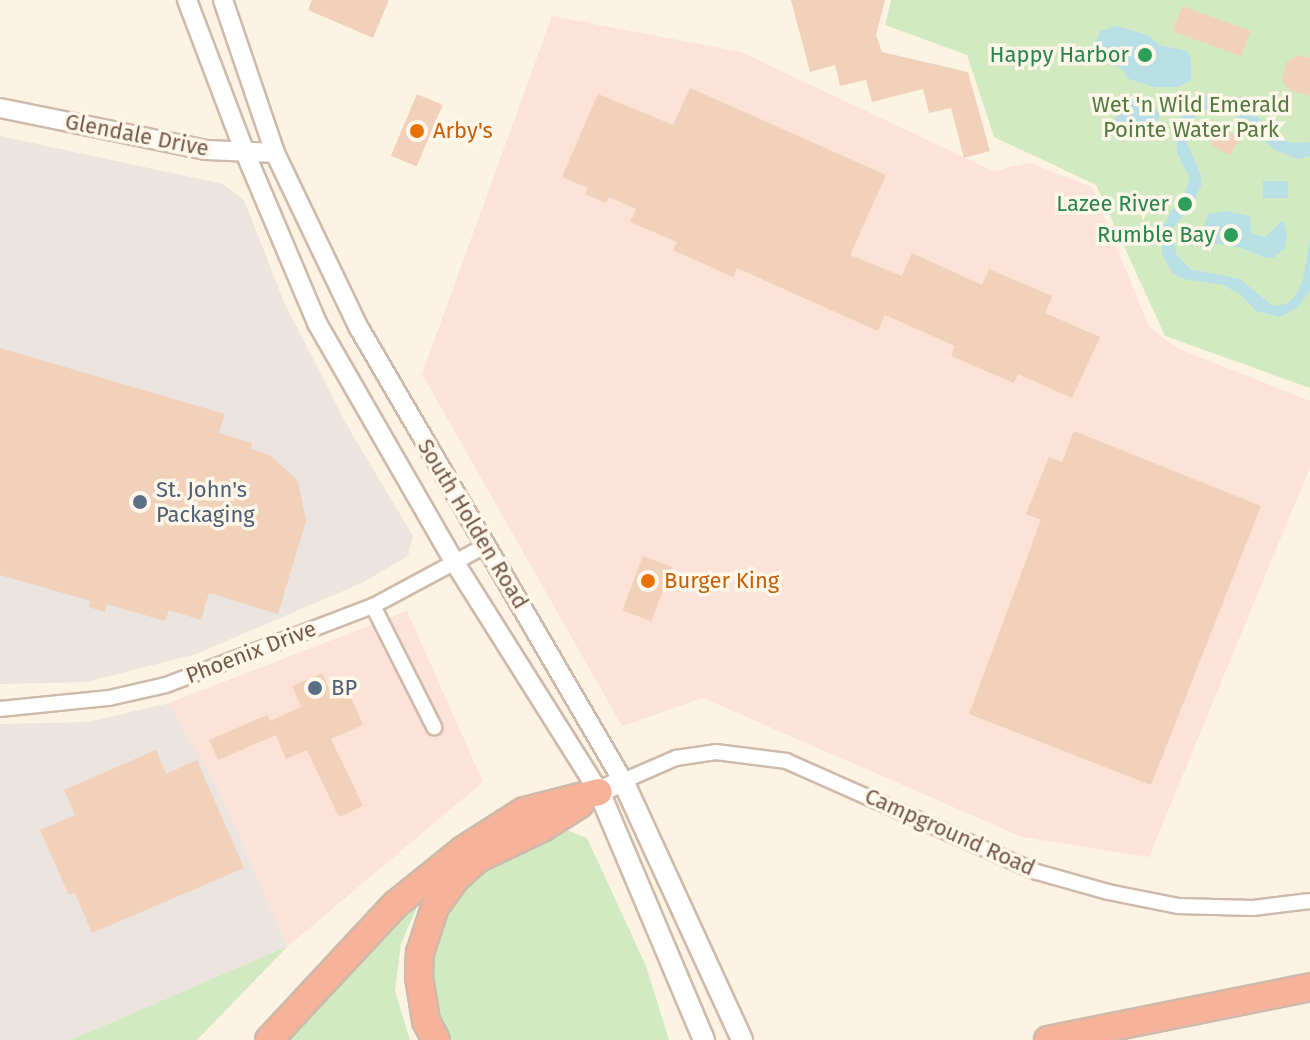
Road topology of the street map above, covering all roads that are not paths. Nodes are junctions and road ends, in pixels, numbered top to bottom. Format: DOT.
graph roads {
  1 [pos="187,0"];
  2 [pos="223,0"];
  3 [pos="0,108"];
  4 [pos="244,150"];
  5 [pos="275,153"];
  6 [pos="487,545"];
  7 [pos="455,563"];
  8 [pos="373,606"];
  9 [pos="0,709"];
  10 [pos="434,727"];
  11 [pos="611,786"];
  12 [pos="1310,901"];
  13 [pos="1310,987"];
  14 [pos="740,1035"];
  15 [pos="703,1038"];
  16 [pos="269,1040"];
  17 [pos="436,1040"];
  18 [pos="1048,1040"];
  1 -- 4 [label="street, South Holden Road"];
  2 -- 5 [label="street, South Holden Road"];
  3 -- 4 [label="street, Glendale Drive"];
  4 -- 5 [label="street, Glendale Drive"];
  4 -- 7 [label="street, South Holden Road"];
  5 -- 6 [label="street, South Holden Road"];
  6 -- 7 [label="street, Phoenix Drive"];
  6 -- 11 [label="street, South Holden Road"];
  7 -- 8 [label="street, Phoenix Drive"];
  7 -- 11 [label="street, South Holden Road"];
  8 -- 9 [label="street, Phoenix Drive"];
  8 -- 10 [label="street"];
  11 -- 12 [label="street, Campground Road"];
  11 -- 14 [label="main road, South Holden Road"];
  11 -- 15 [label="main road, South Holden Road"];
  11 -- 16 [label="highway"];
  11 -- 17 [label="highway"];
  13 -- 18 [label="highway"];
}
